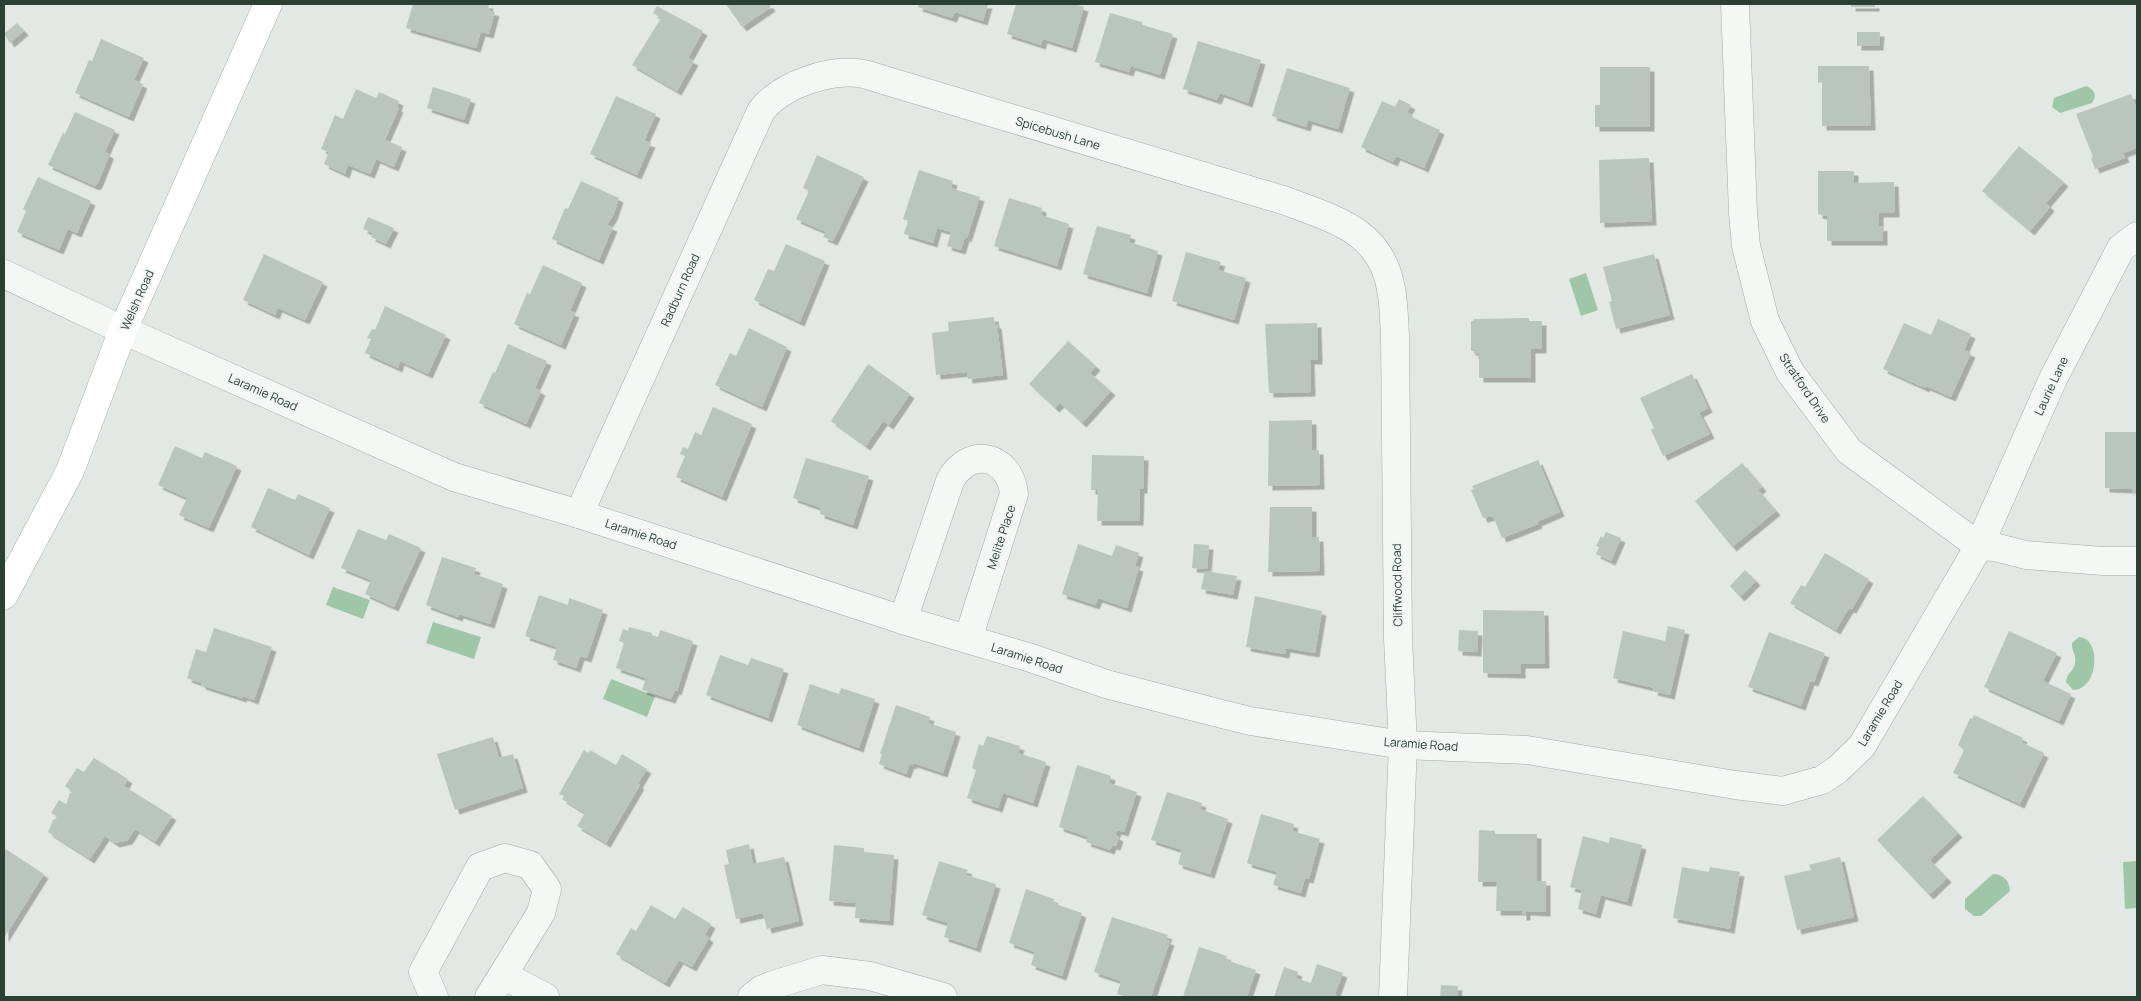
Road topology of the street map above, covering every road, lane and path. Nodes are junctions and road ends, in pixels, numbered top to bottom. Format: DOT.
graph roads {
  1 [pos="268,4"];
  2 [pos="1735,4"];
  3 [pos="800,84"];
  4 [pos="1314,212"];
  5 [pos="2137,236"];
  6 [pos="4,274"];
  7 [pos="123,330"];
  8 [pos="579,514"];
  9 [pos="1979,546"];
  10 [pos="2137,561"];
  11 [pos="4,595"];
  12 [pos="903,620"];
  13 [pos="968,639"];
  14 [pos="1403,745"];
  15 [pos="496,986"];
  16 [pos="434,997"];
  17 [pos="545,997"];
  18 [pos="752,997"];
  19 [pos="943,997"];
  20 [pos="1393,997"];
  1 -- 7 [label="main road, Welsh Road"];
  2 -- 9 [label="street, Stratford Drive"];
  3 -- 4 [label="street, Spicebush Lane"];
  3 -- 8 [label="street, Radburn Road"];
  4 -- 14 [label="street, Cliffwood Road"];
  5 -- 9 [label="street, Laurie Lane"];
  6 -- 7 [label="street, Laramie Road"];
  7 -- 8 [label="street, Laramie Road"];
  7 -- 11 [label="main road, Welsh Road"];
  8 -- 12 [label="street, Laramie Road"];
  9 -- 10 [label="street, Stratford Drive"];
  9 -- 14 [label="street, Laramie Road"];
  12 -- 13 [label="street, Laramie Road"];
  12 -- 13 [label="street, Melite Place"];
  13 -- 14 [label="street, Laramie Road"];
  14 -- 20 [label="street, Cliffwood Road"];
  15 -- 16 [label="street"];
  15 -- 17 [label="street"];
  18 -- 19 [label="street"];
}
